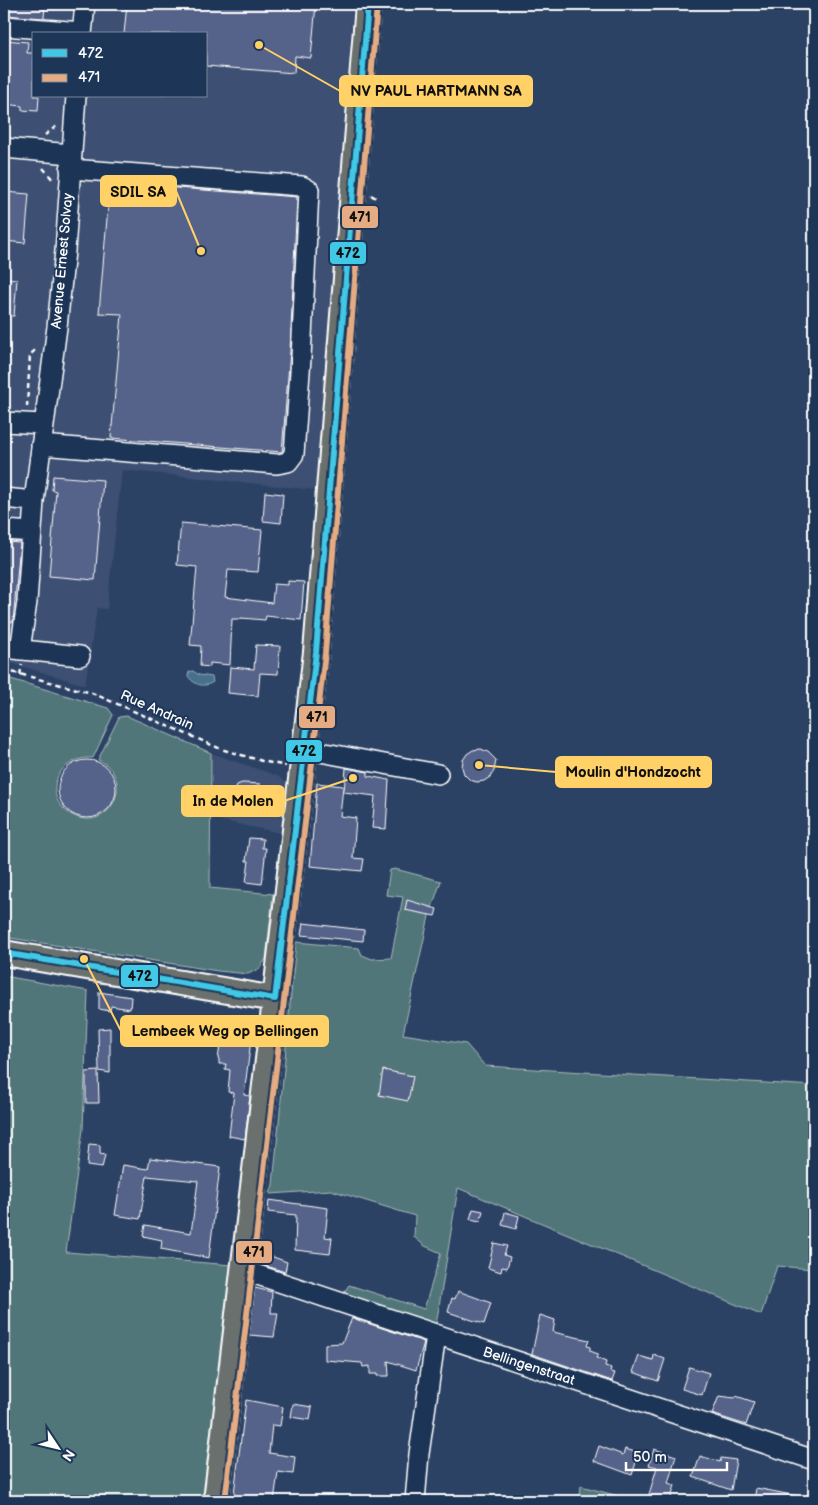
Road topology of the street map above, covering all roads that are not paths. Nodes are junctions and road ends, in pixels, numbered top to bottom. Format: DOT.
graph roads {
  1 [pos="85,4"];
  2 [pos="368,4"];
  3 [pos="4,26"];
  4 [pos="71,32"];
  5 [pos="82,32"];
  6 [pos="76,102"];
  7 [pos="4,148"];
  8 [pos="70,161"];
  9 [pos="4,422"];
  10 [pos="43,424"];
  11 [pos="41,445"];
  12 [pos="4,498"];
  13 [pos="34,501"];
  14 [pos="4,530"];
  15 [pos="32,532"];
  16 [pos="12,649"];
  17 [pos="80,656"];
  18 [pos="303,759"];
  19 [pos="438,774"];
  20 [pos="4,953"];
  21 [pos="275,999"];
  22 [pos="244,1270"];
  23 [pos="436,1334"];
  24 [pos="814,1460"];
  25 [pos="216,1501"];
  26 [pos="415,1501"];
  1 -- 5 [label="street"];
  2 -- 18 [label="main road"];
  3 -- 4 [label="street"];
  6 -- 8 [label="street, Avenue Ernest Solvay"];
  7 -- 8 [label="street"];
  8 -- 10 [label="street, Avenue Ernest Solvay"];
  8 -- 11 [label="street"];
  9 -- 10 [label="street"];
  10 -- 11 [label="street, Avenue Ernest Solvay"];
  11 -- 13 [label="street, Avenue Ernest Solvay"];
  12 -- 13 [label="street"];
  13 -- 15 [label="street, Avenue Ernest Solvay"];
  14 -- 15 [label="street"];
  15 -- 16 [label="street, Avenue Ernest Solvay"];
  16 -- 17 [label="street"];
  18 -- 19 [label="street"];
  18 -- 21 [label="main road"];
  20 -- 21 [label="main road"];
  21 -- 22 [label="main road"];
  22 -- 23 [label="street, Bellingenstraat"];
  22 -- 25 [label="main road"];
  23 -- 24 [label="street, Bellingenstraat"];
  23 -- 26 [label="street"];
}
